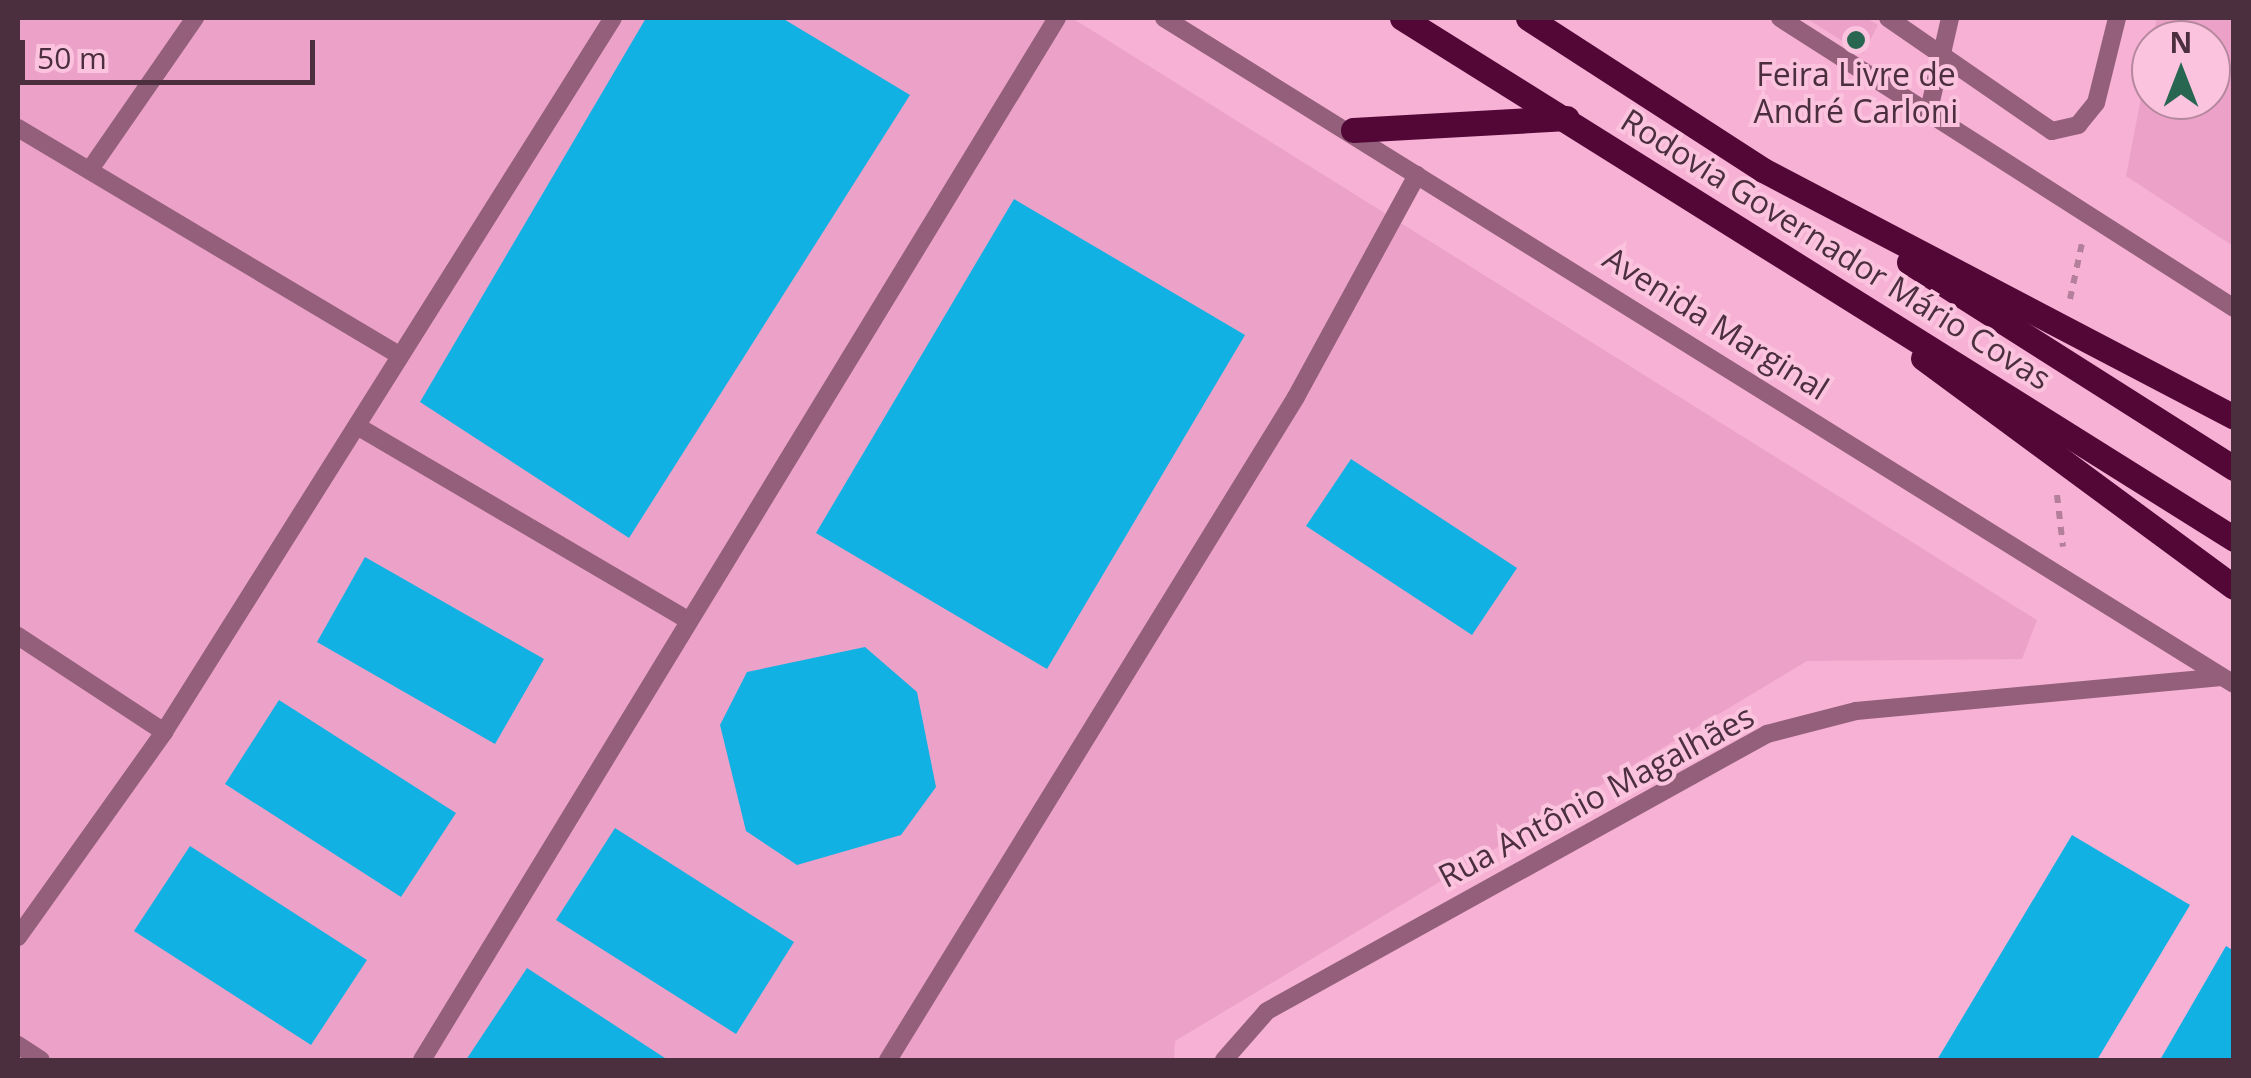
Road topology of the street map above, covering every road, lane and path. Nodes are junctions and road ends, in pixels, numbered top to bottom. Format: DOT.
graph roads {
  1 [pos="195,18"];
  2 [pos="614,18"];
  3 [pos="1056,18"];
  4 [pos="1164,18"];
  5 [pos="1402,18"];
  6 [pos="1528,18"];
  7 [pos="1780,18"];
  8 [pos="1888,18"];
  9 [pos="1950,18"];
  10 [pos="2117,18"];
  11 [pos="1944,53"];
  12 [pos="1929,110"];
  13 [pos="1566,118"];
  14 [pos="18,128"];
  15 [pos="1353,130"];
  16 [pos="91,168"];
  17 [pos="1763,170"];
  18 [pos="1418,175"];
  19 [pos="1800,263"];
  20 [pos="2234,308"];
  21 [pos="399,355"];
  22 [pos="2234,417"];
  23 [pos="358,426"];
  24 [pos="2234,468"];
  25 [pos="2234,540"];
  26 [pos="2234,587"];
  27 [pos="690,621"];
  28 [pos="18,636"];
  29 [pos="2227,680"];
  30 [pos="164,732"];
  31 [pos="18,937"];
  32 [pos="18,1045"];
  33 [pos="41,1060"];
  34 [pos="422,1060"];
  35 [pos="888,1060"];
  36 [pos="1224,1060"];
  1 -- 16 [label="street"];
  2 -- 21 [label="street"];
  3 -- 27 [label="street"];
  4 -- 15 [label="street, Avenida Marginal"];
  5 -- 13 [label="main road, Rodovia Governador Mário Covas"];
  6 -- 17 [label="main road, Rodovia Governador Mário Covas"];
  7 -- 12 [label="street"];
  8 -- 11 [label="street"];
  9 -- 11 [label="street"];
  10 -- 11 [label="street"];
  11 -- 12 [label="street"];
  12 -- 20 [label="street"];
  13 -- 15 [label="main road"];
  13 -- 19 [label="main road, Rodovia Governador Mário Covas"];
  14 -- 16 [label="street"];
  15 -- 18 [label="street, Avenida Marginal"];
  16 -- 21 [label="street"];
  17 -- 22 [label="main road, Rodovia Governador Mário Covas"];
  17 -- 24 [label="main road"];
  18 -- 29 [label="street, Avenida Marginal"];
  18 -- 35 [label="street"];
  19 -- 25 [label="main road, Rodovia Governador Mário Covas"];
  19 -- 26 [label="main road"];
  21 -- 23 [label="street"];
  23 -- 27 [label="street"];
  23 -- 30 [label="street"];
  27 -- 34 [label="street"];
  28 -- 30 [label="street"];
  29 -- 36 [label="street, Rua Antônio Magalhães"];
  30 -- 31 [label="street"];
  32 -- 33 [label="street"];
}
